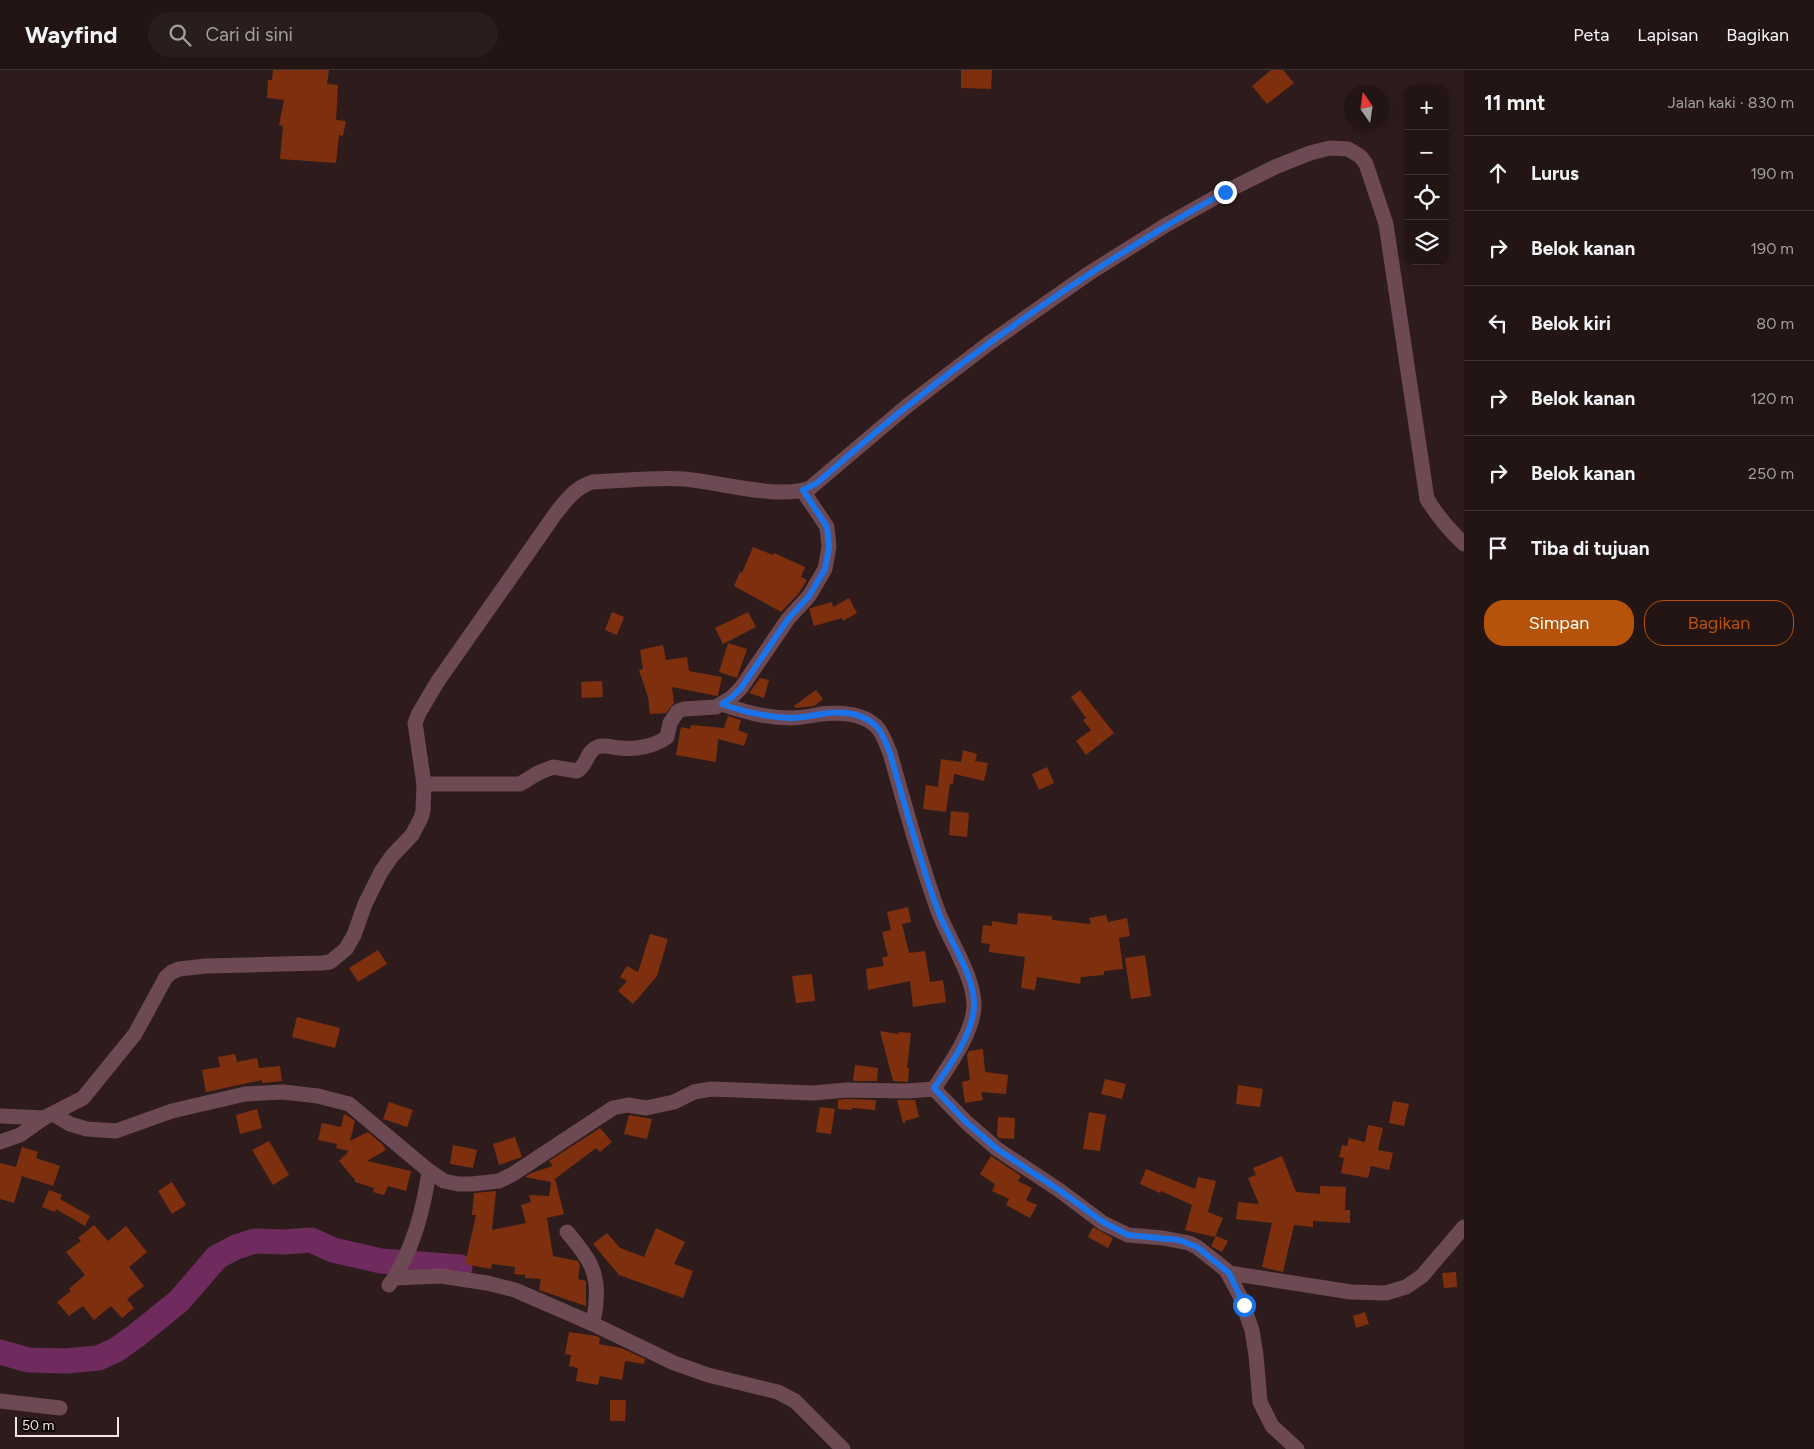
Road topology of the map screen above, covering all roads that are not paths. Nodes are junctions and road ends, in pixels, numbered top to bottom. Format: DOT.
graph roads {
  1 [pos="803,490"];
  2 [pos="1464,544"];
  3 [pos="722,704"];
  4 [pos="424,784"];
  5 [pos="934,1088"];
  6 [pos="0,1116"];
  7 [pos="49,1116"];
  8 [pos="0,1142"];
  9 [pos="429,1171"];
  10 [pos="1464,1227"];
  11 [pos="567,1232"];
  12 [pos="1229,1273"];
  13 [pos="593,1316"];
  14 [pos="0,1401"];
  15 [pos="60,1408"];
  16 [pos="843,1449"];
  17 [pos="1297,1449"];
  1 -- 2 [label="street"];
  1 -- 3 [label="street"];
  1 -- 4 [label="street"];
  3 -- 4 [label="street"];
  3 -- 5 [label="street"];
  4 -- 7 [label="street"];
  5 -- 9 [label="street"];
  5 -- 12 [label="street"];
  6 -- 7 [label="street"];
  7 -- 8 [label="street"];
  7 -- 9 [label="street"];
  9 -- 13 [label="street"];
  10 -- 12 [label="street"];
  11 -- 13 [label="street"];
  12 -- 17 [label="street"];
  13 -- 16 [label="street"];
  14 -- 15 [label="street"];
}
